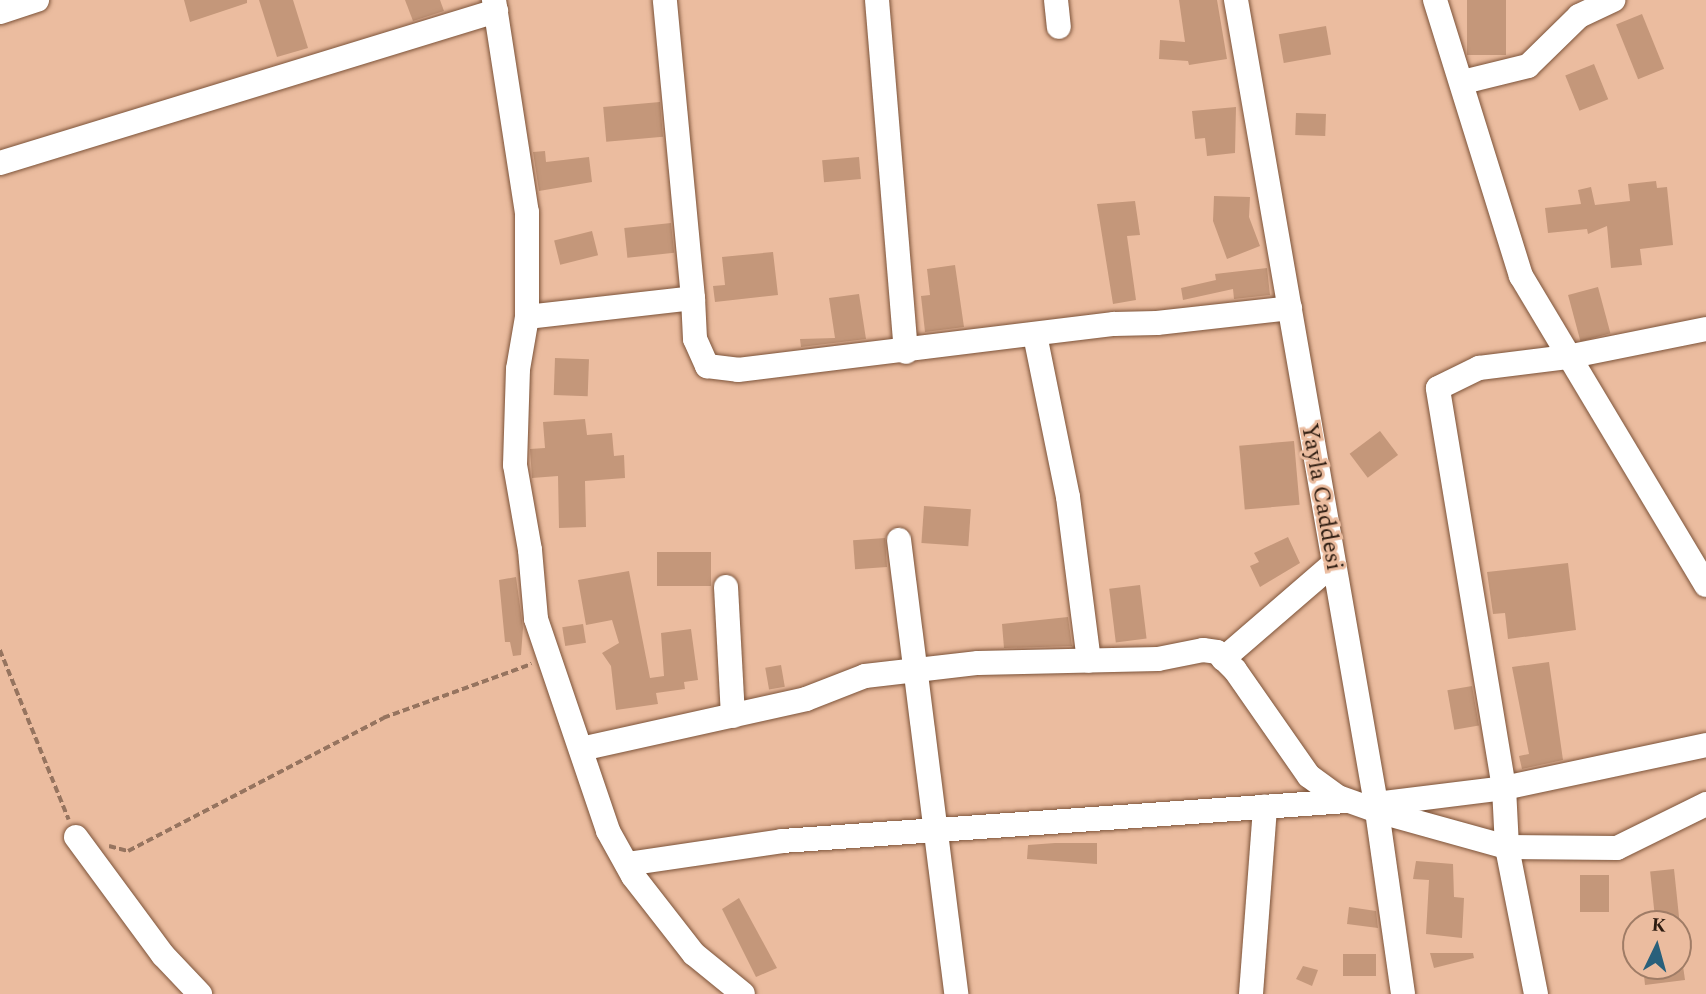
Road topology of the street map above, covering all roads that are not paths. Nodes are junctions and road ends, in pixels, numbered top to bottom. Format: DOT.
graph roads {
  1 [pos="37,0"];
  2 [pos="665,0"];
  3 [pos="877,0"];
  4 [pos="1056,0"];
  5 [pos="1236,0"];
  6 [pos="1435,0"];
  7 [pos="1613,0"];
  8 [pos="495,5"];
  9 [pos="0,12"];
  10 [pos="1059,27"];
  11 [pos="1463,82"];
  12 [pos="0,163"];
  13 [pos="693,298"];
  14 [pos="1290,308"];
  15 [pos="527,317"];
  16 [pos="1706,329"];
  17 [pos="1035,335"];
  18 [pos="906,352"];
  19 [pos="1567,357"];
  20 [pos="899,540"];
  21 [pos="1333,564"];
  22 [pos="1706,586"];
  23 [pos="726,587"];
  24 [pos="1223,659"];
  25 [pos="1089,661"];
  26 [pos="917,668"];
  27 [pos="733,716"];
  28 [pos="1706,745"];
  29 [pos="581,748"];
  30 [pos="1504,788"];
  31 [pos="1348,801"];
  32 [pos="1706,804"];
  33 [pos="1265,807"];
  34 [pos="1376,808"];
  35 [pos="936,830"];
  36 [pos="76,837"];
  37 [pos="1507,847"];
  38 [pos="627,864"];
  39 [pos="200,994"];
  40 [pos="743,994"];
  41 [pos="956,994"];
  42 [pos="1251,994"];
  43 [pos="1403,994"];
  44 [pos="1536,994"];
  1 -- 9 [label="street"];
  2 -- 13 [label="street"];
  3 -- 18 [label="street"];
  4 -- 10 [label="street"];
  5 -- 14 [label="street, Yayla Caddesi"];
  6 -- 11 [label="street"];
  7 -- 11 [label="street"];
  8 -- 12 [label="street"];
  8 -- 15 [label="street"];
  11 -- 19 [label="street"];
  13 -- 15 [label="street"];
  13 -- 18 [label="street"];
  14 -- 17 [label="street"];
  14 -- 21 [label="street, Yayla Caddesi"];
  15 -- 29 [label="street"];
  16 -- 19 [label="street"];
  17 -- 18 [label="street"];
  17 -- 25 [label="street"];
  19 -- 22 [label="street"];
  19 -- 30 [label="street"];
  20 -- 26 [label="street"];
  21 -- 24 [label="street"];
  21 -- 34 [label="street, Yayla Caddesi"];
  23 -- 27 [label="street"];
  24 -- 25 [label="street"];
  24 -- 31 [label="street"];
  25 -- 26 [label="street"];
  26 -- 27 [label="street"];
  26 -- 35 [label="street"];
  27 -- 29 [label="street"];
  28 -- 30 [label="street"];
  29 -- 38 [label="street"];
  30 -- 34 [label="street"];
  30 -- 37 [label="street"];
  31 -- 33 [label="street"];
  31 -- 34 [label="street"];
  32 -- 37 [label="street"];
  33 -- 35 [label="street"];
  33 -- 42 [label="street"];
  34 -- 37 [label="street"];
  34 -- 43 [label="street, Yayla Caddesi"];
  35 -- 38 [label="street"];
  35 -- 41 [label="street"];
  36 -- 39 [label="street"];
  37 -- 44 [label="street"];
  38 -- 40 [label="street"];
}
